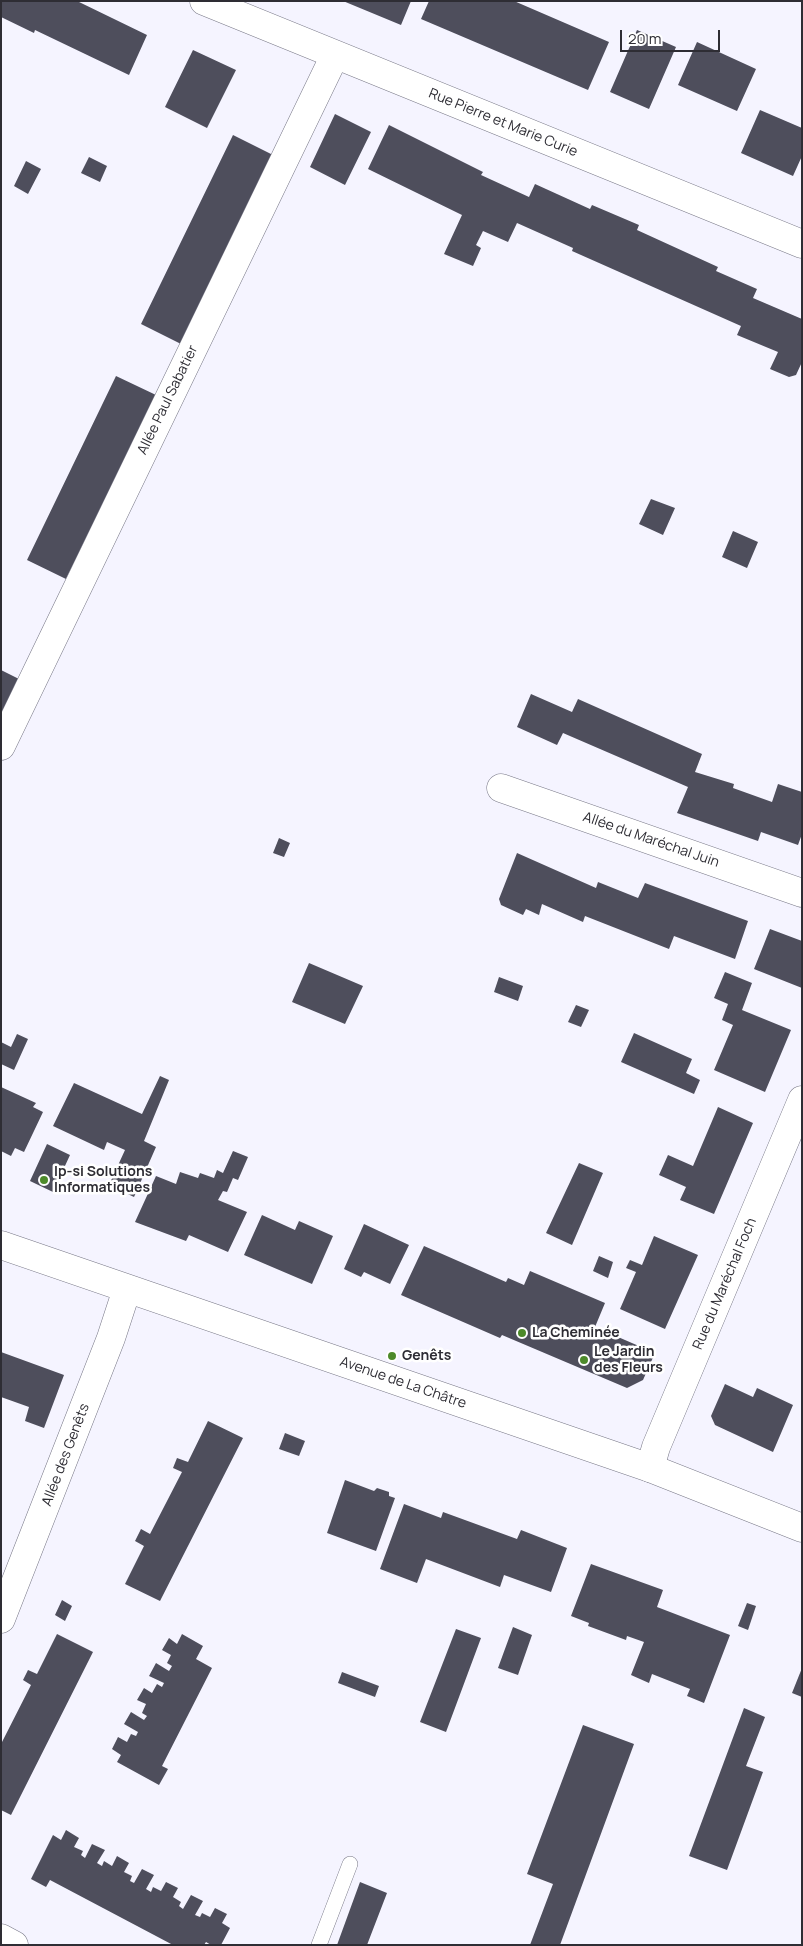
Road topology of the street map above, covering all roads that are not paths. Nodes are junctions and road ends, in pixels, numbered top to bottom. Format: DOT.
graph roads {
  1 [pos="204,1"];
  2 [pos="335,55"];
  3 [pos="802,244"];
  4 [pos="1,746"];
  5 [pos="500,788"];
  6 [pos="802,892"];
  7 [pos="802,1100"];
  8 [pos="1,1245"];
  9 [pos="127,1289"];
  10 [pos="650,1468"];
  11 [pos="802,1528"];
  12 [pos="1,1620"];
  13 [pos="350,1864"];
  14 [pos="1,1938"];
  15 [pos="14,1945"];
  16 [pos="319,1945"];
  1 -- 2 [label="street, Rue Pierre et Marie Curie"];
  2 -- 3 [label="street, Rue Pierre et Marie Curie"];
  2 -- 4 [label="street, Allée Paul Sabatier"];
  5 -- 6 [label="street, Allée du Maréchal Juin"];
  7 -- 10 [label="street, Rue du Maréchal Foch"];
  8 -- 9 [label="street, Avenue de La Châtre"];
  9 -- 10 [label="street, Avenue de La Châtre"];
  9 -- 12 [label="street, Allée des Genêts"];
  10 -- 11 [label="street, Avenue de La Châtre"];
  13 -- 16 [label="lane"];
  14 -- 15 [label="street"];
}
